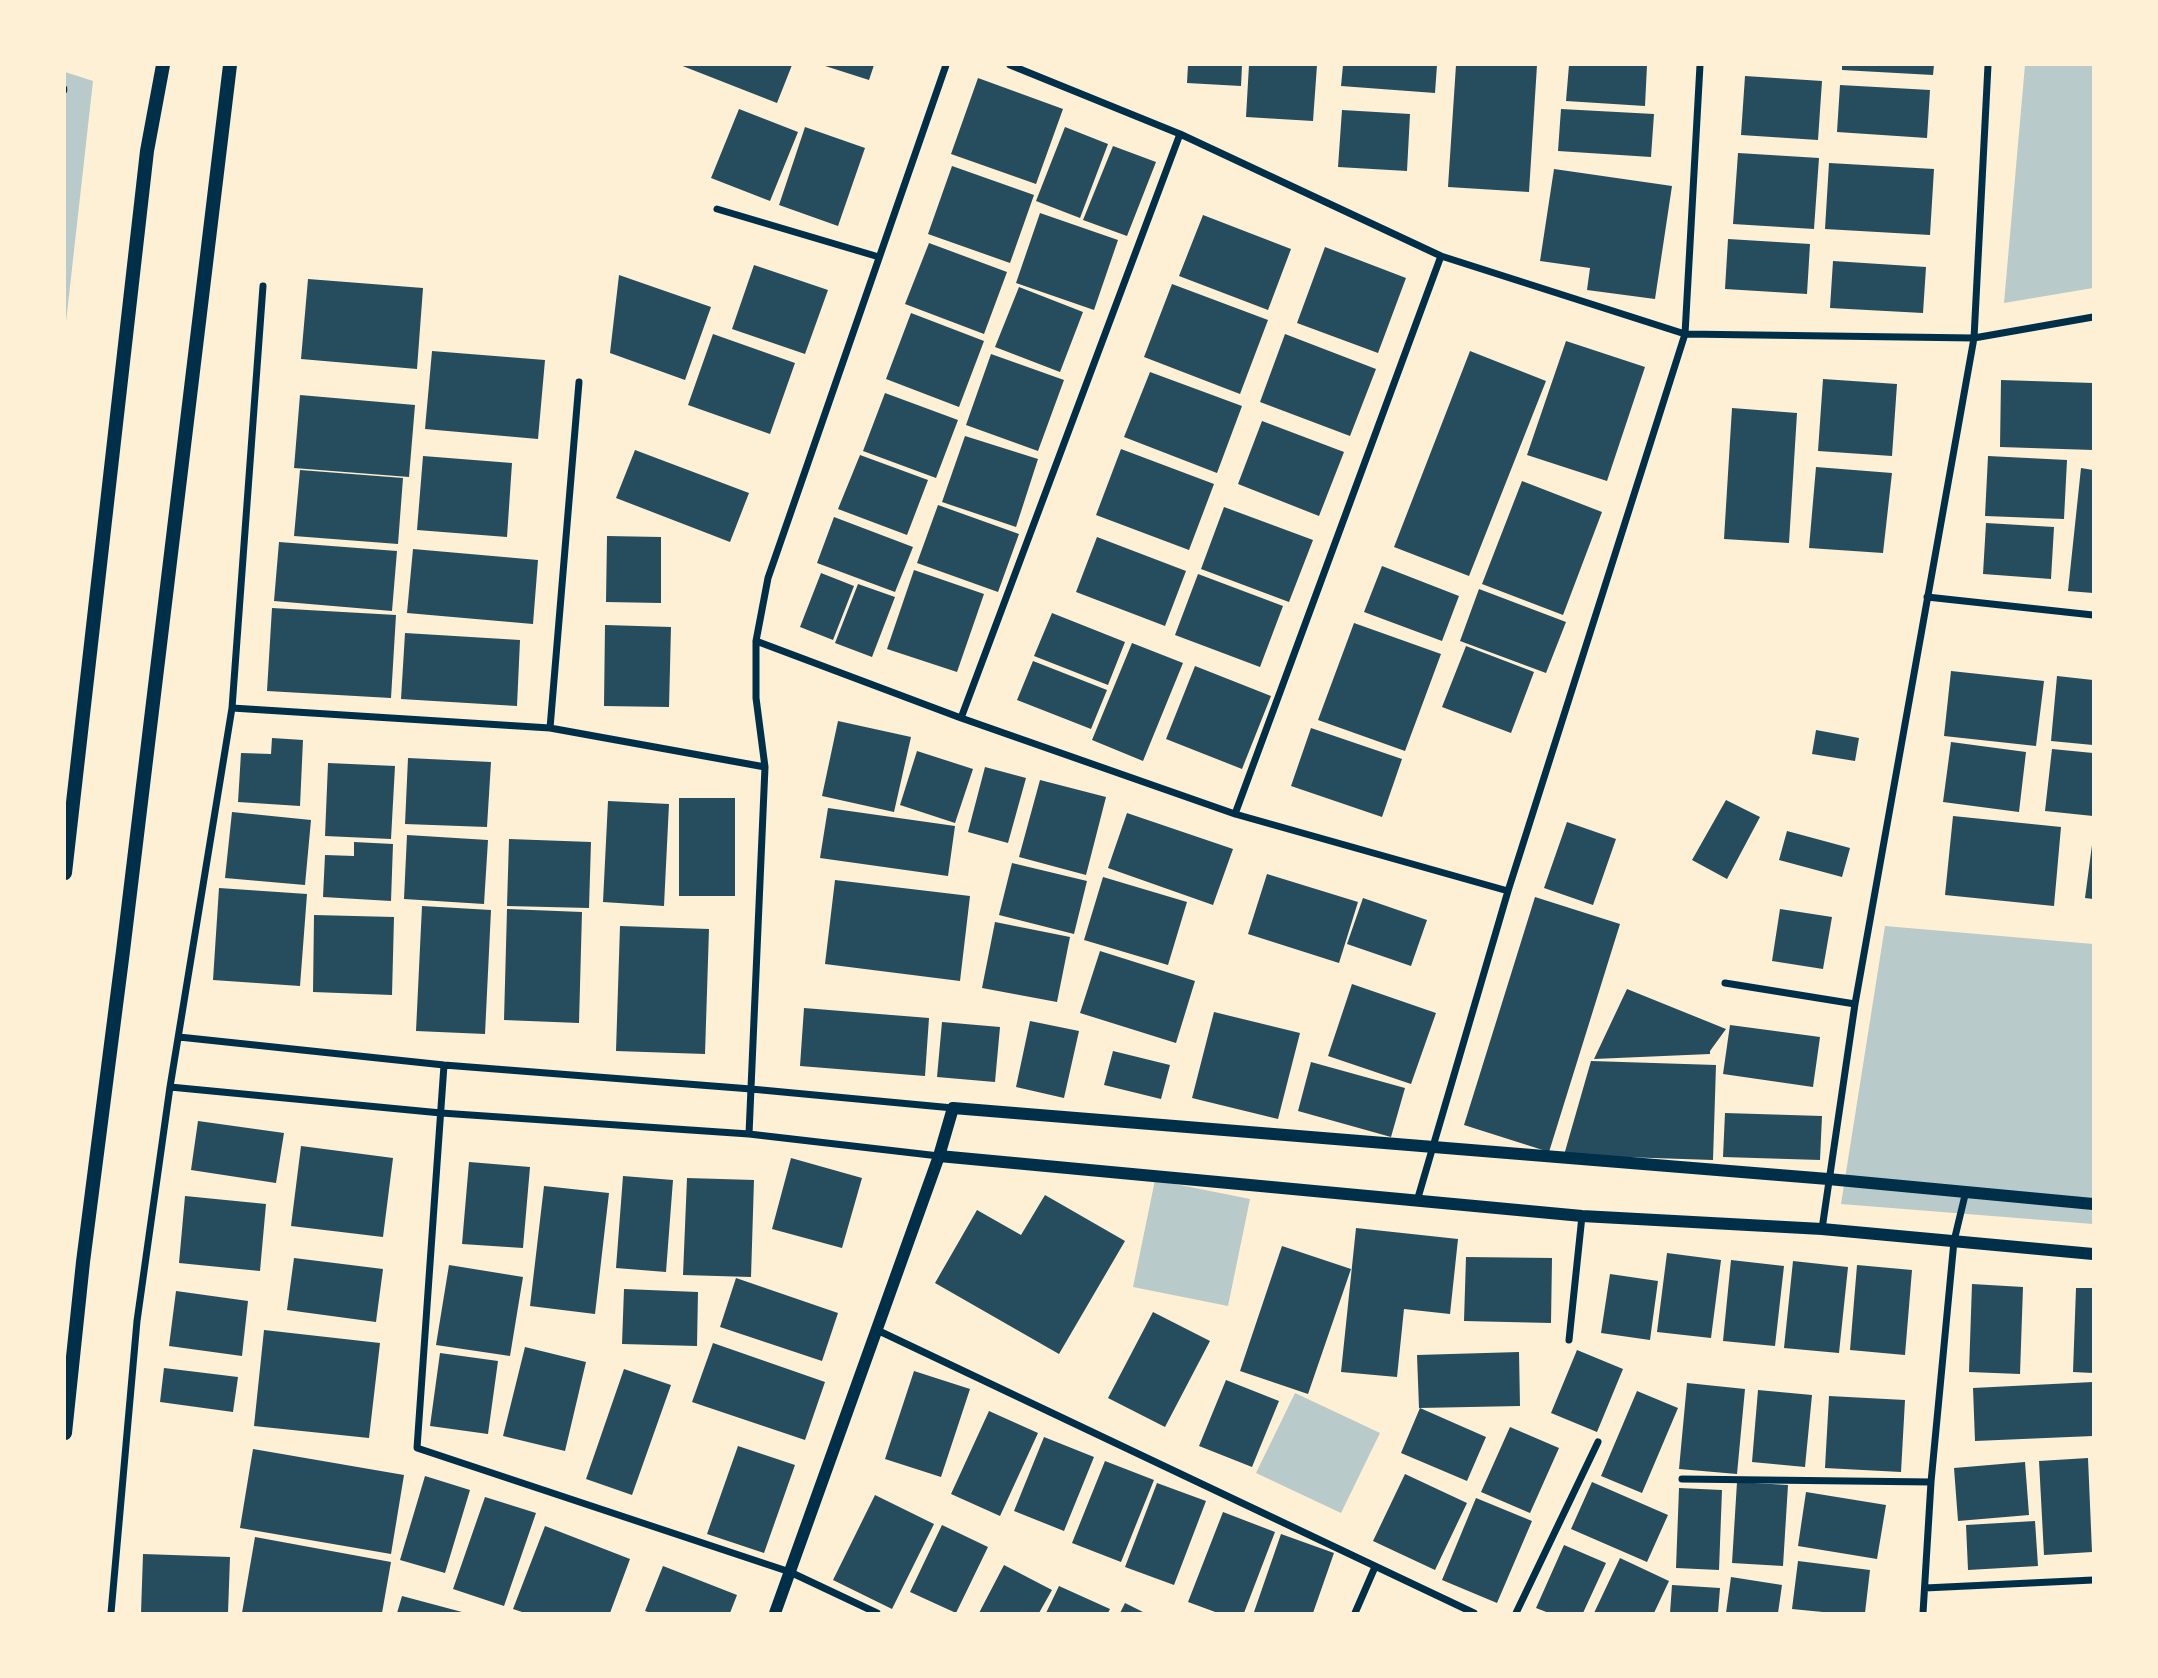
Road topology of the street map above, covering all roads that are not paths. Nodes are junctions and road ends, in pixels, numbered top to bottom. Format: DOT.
graph roads {
  1 [pos="163,65"];
  2 [pos="230,65"];
  3 [pos="946,65"];
  4 [pos="1011,65"];
  5 [pos="1700,65"];
  6 [pos="1988,65"];
  7 [pos="1180,134"];
  8 [pos="717,209"];
  9 [pos="1441,256"];
  10 [pos="879,257"];
  11 [pos="263,286"];
  12 [pos="2093,317"];
  13 [pos="1685,334"];
  14 [pos="1974,338"];
  15 [pos="579,382"];
  16 [pos="1927,597"];
  17 [pos="2093,615"];
  18 [pos="756,641"];
  19 [pos="232,708"];
  20 [pos="961,718"];
  21 [pos="550,728"];
  22 [pos="765,767"];
  23 [pos="1235,814"];
  24 [pos="65,873"];
  25 [pos="1508,891"];
  26 [pos="1724,983"];
  27 [pos="1855,1004"];
  28 [pos="179,1037"];
  29 [pos="444,1065"];
  30 [pos="170,1087"];
  31 [pos="751,1089"];
  32 [pos="953,1108"];
  33 [pos="441,1113"];
  34 [pos="749,1134"];
  35 [pos="1432,1148"];
  36 [pos="939,1156"];
  37 [pos="1828,1179"];
  38 [pos="1966,1191"];
  39 [pos="1417,1201"];
  40 [pos="2093,1204"];
  41 [pos="1582,1216"];
  42 [pos="1822,1229"];
  43 [pos="1954,1241"];
  44 [pos="2093,1254"];
  45 [pos="877,1330"];
  46 [pos="1569,1340"];
  47 [pos="65,1433"];
  48 [pos="1598,1442"];
  49 [pos="1682,1479"];
  50 [pos="1931,1482"];
  51 [pos="1374,1567"];
  52 [pos="790,1572"];
  53 [pos="2093,1580"];
  54 [pos="1924,1588"];
  55 [pos="111,1613"];
  56 [pos="775,1613"];
  57 [pos="877,1613"];
  58 [pos="1355,1613"];
  59 [pos="1474,1613"];
  60 [pos="1516,1613"];
  61 [pos="1923,1613"];
  1 -- 24 [label="main road"];
  2 -- 47 [label="main road"];
  3 -- 10 [label="street"];
  4 -- 7 [label="street"];
  5 -- 13 [label="street"];
  6 -- 14 [label="street"];
  7 -- 9 [label="street"];
  7 -- 20 [label="street"];
  8 -- 10 [label="street"];
  9 -- 13 [label="street"];
  9 -- 23 [label="street"];
  10 -- 18 [label="street"];
  11 -- 19 [label="street"];
  12 -- 14 [label="street"];
  13 -- 14 [label="street"];
  13 -- 25 [label="street"];
  14 -- 16 [label="street"];
  15 -- 21 [label="street"];
  16 -- 17 [label="street"];
  16 -- 27 [label="street"];
  18 -- 20 [label="street"];
  18 -- 22 [label="street"];
  19 -- 21 [label="street"];
  19 -- 28 [label="street"];
  20 -- 23 [label="street"];
  21 -- 22 [label="street"];
  22 -- 31 [label="street"];
  23 -- 25 [label="street"];
  25 -- 35 [label="street"];
  26 -- 27 [label="street"];
  27 -- 37 [label="street"];
  28 -- 29 [label="street"];
  28 -- 30 [label="street"];
  29 -- 31 [label="street"];
  29 -- 33 [label="street"];
  30 -- 33 [label="street"];
  30 -- 55 [label="street"];
  31 -- 32 [label="street"];
  31 -- 34 [label="street"];
  32 -- 35 [label="street"];
  32 -- 36 [label="street"];
  33 -- 34 [label="street"];
  33 -- 52 [label="street"];
  34 -- 36 [label="street"];
  35 -- 37 [label="street"];
  35 -- 39 [label="street"];
  36 -- 39 [label="street"];
  36 -- 45 [label="street"];
  37 -- 38 [label="street"];
  37 -- 42 [label="street"];
  38 -- 40 [label="street"];
  38 -- 43 [label="street"];
  39 -- 41 [label="street"];
  41 -- 42 [label="street"];
  41 -- 46 [label="street"];
  42 -- 43 [label="street"];
  43 -- 44 [label="street"];
  43 -- 50 [label="street"];
  45 -- 51 [label="street"];
  45 -- 52 [label="street"];
  48 -- 60 [label="street"];
  49 -- 50 [label="street"];
  50 -- 54 [label="street"];
  51 -- 58 [label="street"];
  51 -- 59 [label="street"];
  52 -- 56 [label="street"];
  52 -- 57 [label="street"];
  53 -- 54 [label="street"];
  54 -- 61 [label="street"];
}
